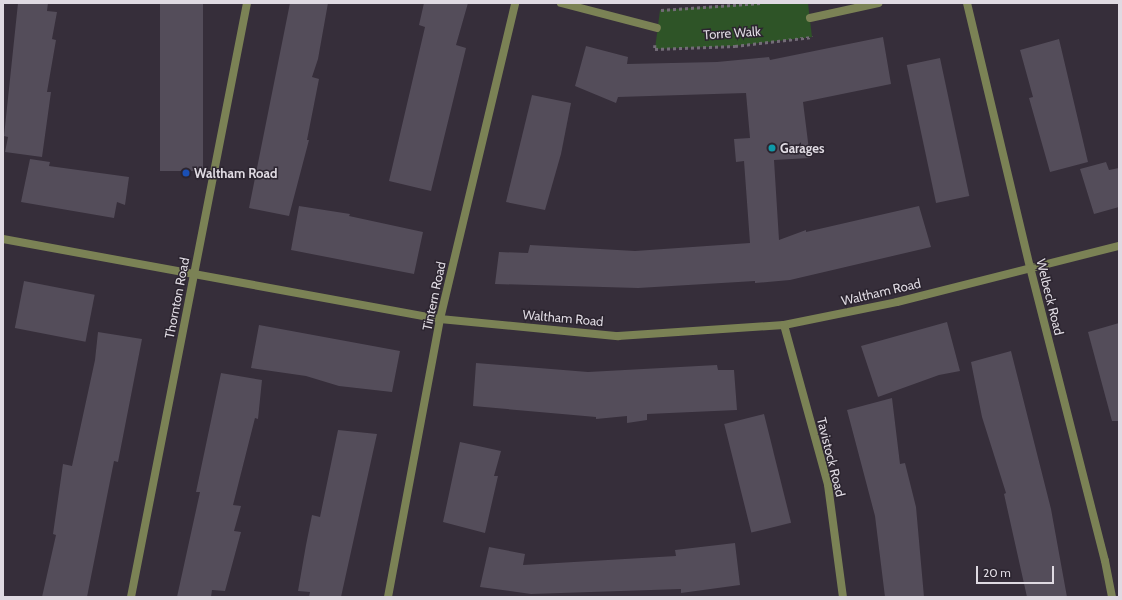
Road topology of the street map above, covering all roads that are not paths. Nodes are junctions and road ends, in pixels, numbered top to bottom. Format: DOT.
graph roads {
  1 [pos="247,3"];
  2 [pos="515,3"];
  3 [pos="561,3"];
  4 [pos="878,3"];
  5 [pos="967,3"];
  6 [pos="810,18"];
  7 [pos="657,28"];
  8 [pos="3,238"];
  9 [pos="1119,246"];
  10 [pos="1030,267"];
  11 [pos="193,275"];
  12 [pos="440,319"];
  13 [pos="784,325"];
  14 [pos="131,597"];
  15 [pos="388,597"];
  16 [pos="843,597"];
  17 [pos="1112,597"];
  1 -- 11 [label="street, Thornton Road"];
  2 -- 12 [label="street, Tintern Road"];
  3 -- 7 [label="street"];
  4 -- 6 [label="street"];
  5 -- 10 [label="street, Welbeck Road"];
  8 -- 11 [label="street, Waltham Road"];
  9 -- 10 [label="street, Waltham Road"];
  10 -- 13 [label="street, Waltham Road"];
  10 -- 17 [label="street, Welbeck Road"];
  11 -- 12 [label="street, Waltham Road"];
  11 -- 14 [label="street, Thornton Road"];
  12 -- 13 [label="street, Waltham Road"];
  12 -- 15 [label="street, Tintern Road"];
  13 -- 16 [label="street, Tavistock Road"];
}
